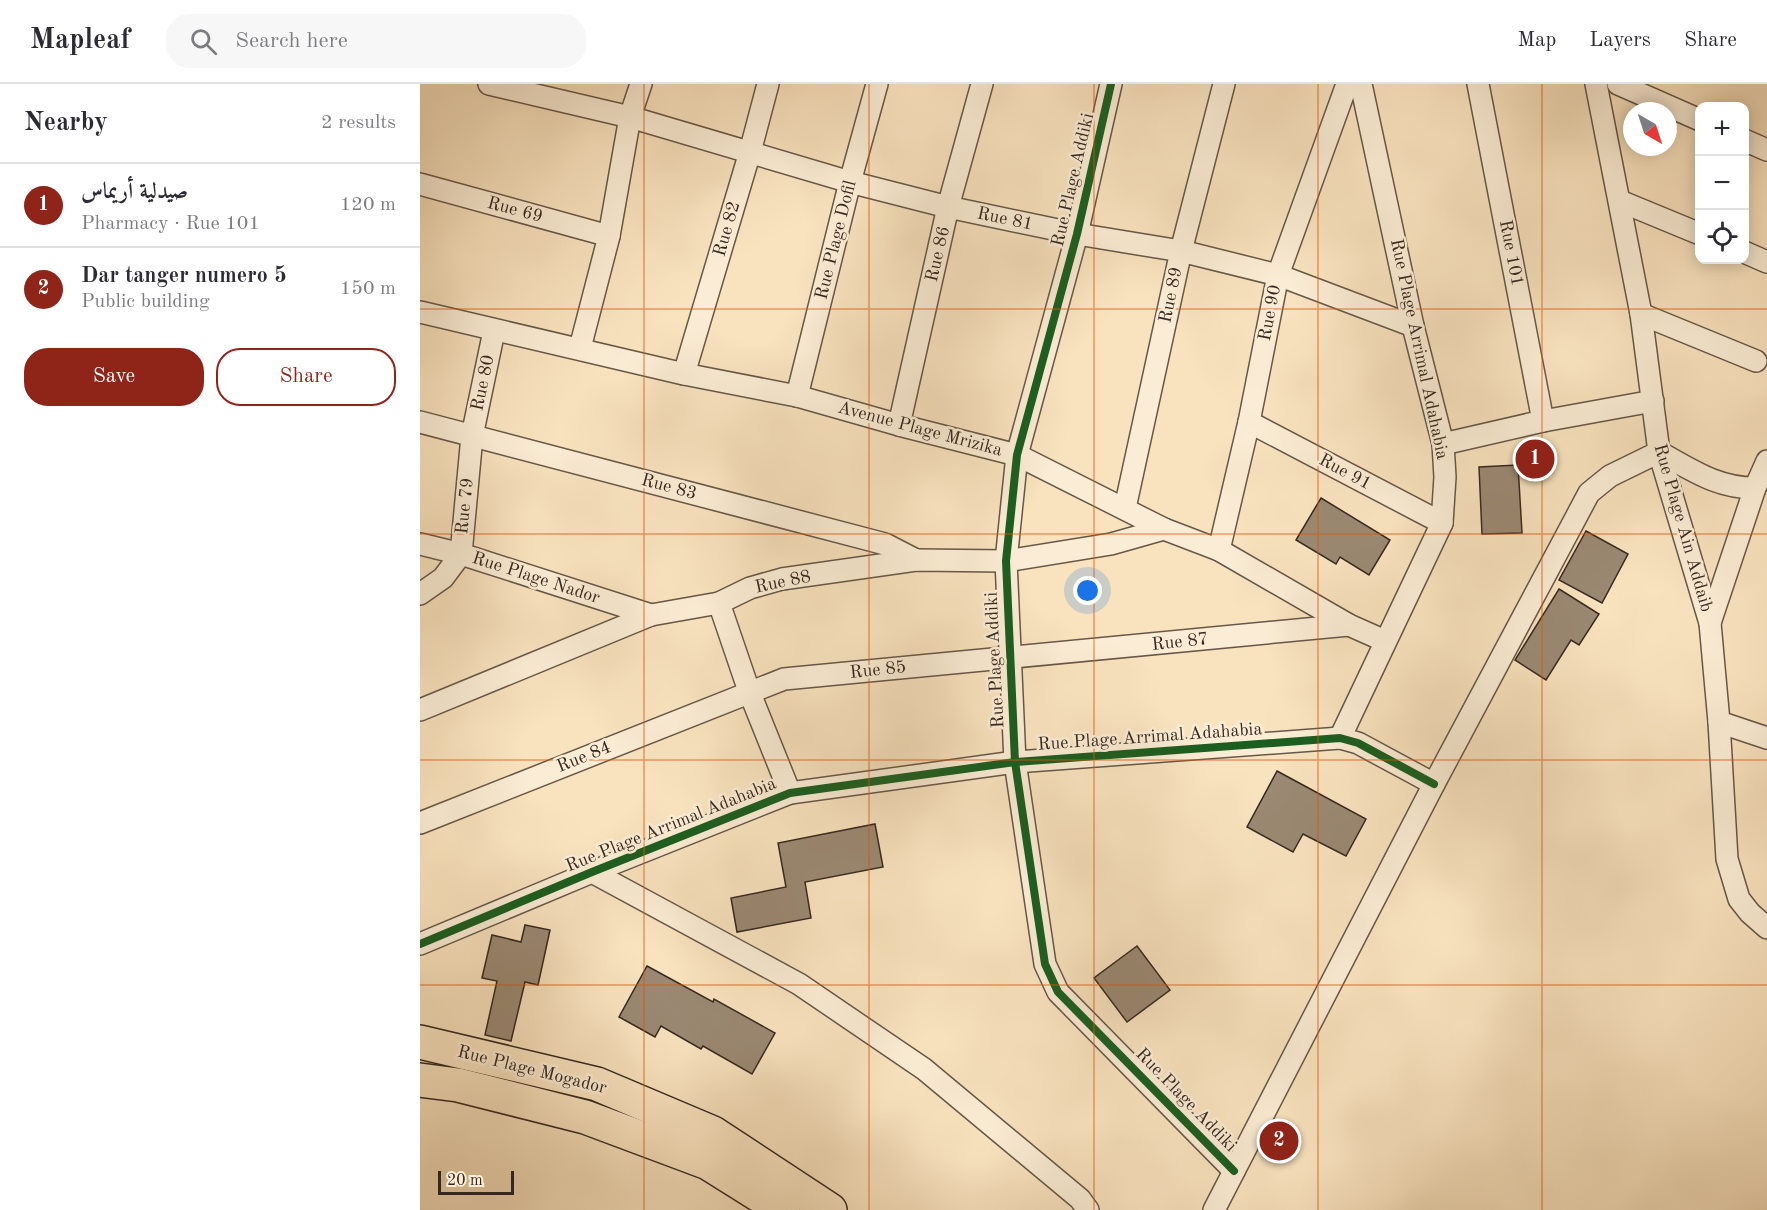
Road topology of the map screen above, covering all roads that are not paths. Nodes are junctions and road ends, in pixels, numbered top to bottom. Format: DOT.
graph roads {
  1 [pos="489,84"];
  2 [pos="641,84"];
  3 [pos="768,84"];
  4 [pos="877,84"];
  5 [pos="982,84"];
  6 [pos="1111,84"];
  7 [pos="1224,84"];
  8 [pos="1347,84"];
  9 [pos="1361,84"];
  10 [pos="1478,84"];
  11 [pos="1596,84"];
  12 [pos="1618,84"];
  13 [pos="630,117"];
  14 [pos="1695,118"];
  15 [pos="1749,142"];
  16 [pos="1767,150"];
  17 [pos="750,152"];
  18 [pos="850,182"];
  19 [pos="420,184"];
  20 [pos="1620,201"];
  21 [pos="948,207"];
  22 [pos="1695,232"];
  23 [pos="1077,234"];
  24 [pos="609,236"];
  25 [pos="1181,251"];
  26 [pos="1749,254"];
  27 [pos="1767,262"];
  28 [pos="1278,275"];
  29 [pos="420,312"];
  30 [pos="1641,314"];
  31 [pos="1413,326"];
  32 [pos="494,330"];
  33 [pos="579,348"];
  34 [pos="1756,361"];
  35 [pos="684,374"];
  36 [pos="797,396"];
  37 [pos="1653,401"];
  38 [pos="1543,421"];
  39 [pos="420,422"];
  40 [pos="1249,422"];
  41 [pos="899,425"];
  42 [pos="472,436"];
  43 [pos="1443,444"];
  44 [pos="1659,452"];
  45 [pos="1017,455"];
  46 [pos="1767,461"];
  47 [pos="1755,488"];
  48 [pos="1125,508"];
  49 [pos="1442,523"];
  50 [pos="1164,529"];
  51 [pos="420,544"];
  52 [pos="1219,550"];
  53 [pos="461,554"];
  54 [pos="916,560"];
  55 [pos="1006,561"];
  56 [pos="420,594"];
  57 [pos="719,603"];
  58 [pos="651,615"];
  59 [pos="1710,623"];
  60 [pos="1349,625"];
  61 [pos="1385,641"];
  62 [pos="1010,659"];
  63 [pos="749,691"];
  64 [pos="420,710"];
  65 [pos="1719,723"];
  66 [pos="1340,738"];
  67 [pos="1767,738"];
  68 [pos="1015,762"];
  69 [pos="1434,784"];
  70 [pos="790,794"];
  71 [pos="420,823"];
  72 [pos="592,872"];
  73 [pos="1765,920"];
  74 [pos="420,944"];
  75 [pos="420,1042"];
  76 [pos="420,1080"];
  77 [pos="1234,1171"];
  78 [pos="783,1210"];
  79 [pos="830,1210"];
  80 [pos="1088,1210"];
  81 [pos="1214,1210"];
  1 -- 13 [label="street, Rue 81"];
  2 -- 13 [label="street"];
  3 -- 17 [label="street, Rue 82"];
  4 -- 18 [label="street, Rue Plage Dofil"];
  5 -- 21 [label="street, Rue 86"];
  6 -- 23 [label="street, Rue Plage Addiki"];
  7 -- 25 [label="street, Rue 89"];
  8 -- 28 [label="street, Rue 90"];
  9 -- 31 [label="street, Rue Plage Arrimal Adahabia"];
  10 -- 38 [label="street, Rue 101"];
  11 -- 20 [label="street, Rue Plage Ain Addaib"];
  12 -- 14 [label="street"];
  13 -- 17 [label="street, Rue 81"];
  13 -- 24 [label="street"];
  15 -- 16 [label="street"];
  17 -- 18 [label="street, Rue 81"];
  17 -- 35 [label="street, Rue 82"];
  18 -- 21 [label="street, Rue 81"];
  18 -- 36 [label="street, Rue Plage Dofil"];
  19 -- 24 [label="street, Rue 69"];
  20 -- 22 [label="street"];
  20 -- 30 [label="street, Rue Plage Ain Addaib"];
  21 -- 23 [label="street, Rue 81"];
  21 -- 41 [label="street, Rue 86"];
  23 -- 25 [label="street, Rue 81"];
  23 -- 45 [label="street, Rue Plage Addiki"];
  24 -- 33 [label="street"];
  25 -- 28 [label="street, Rue 81"];
  25 -- 48 [label="street, Rue 89"];
  26 -- 27 [label="street"];
  28 -- 31 [label="street, Rue 81"];
  28 -- 40 [label="street, Rue 90"];
  29 -- 32 [label="street, Avenue Plage Mrizika"];
  30 -- 34 [label="street"];
  30 -- 37 [label="street, Rue Plage Ain Addaib"];
  31 -- 43 [label="street, Rue Plage Arrimal Adahabia"];
  32 -- 33 [label="street, Avenue Plage Mrizika"];
  32 -- 42 [label="street, Rue 80"];
  33 -- 35 [label="street, Avenue Plage Mrizika"];
  35 -- 36 [label="street, Avenue Plage Mrizika"];
  36 -- 41 [label="street, Avenue Plage Mrizika"];
  37 -- 38 [label="street"];
  37 -- 44 [label="street, Rue Plage Ain Addaib"];
  38 -- 43 [label="street"];
  39 -- 42 [label="street, Rue 83"];
  40 -- 49 [label="street, Rue 91"];
  40 -- 52 [label="street, Rue 90"];
  41 -- 45 [label="street, Avenue Plage Mrizika"];
  42 -- 53 [label="street, Rue 79"];
  42 -- 54 [label="street, Rue 83"];
  43 -- 49 [label="street, Rue Plage Arrimal Adahabia"];
  44 -- 47 [label="street"];
  44 -- 59 [label="street, Rue Plage Ain Addaib"];
  44 -- 69 [label="street"];
  45 -- 48 [label="street, Avenue Plage Mrizika"];
  45 -- 55 [label="street, Rue Plage Addiki"];
  46 -- 47 [label="street"];
  47 -- 59 [label="street"];
  48 -- 50 [label="street, Avenue Plage Mrizika"];
  49 -- 61 [label="street, Rue Plage Arrimal Adahabia"];
  50 -- 52 [label="street, Avenue Plage Mrizika"];
  50 -- 55 [label="street, Rue 88"];
  51 -- 53 [label="street, Rue Plage Nador"];
  52 -- 60 [label="street, Avenue Plage Mrizika"];
  53 -- 56 [label="street, Rue 79"];
  53 -- 58 [label="street, Rue Plage Nador"];
  54 -- 55 [label="street, Rue 88"];
  54 -- 57 [label="street, Rue 88"];
  55 -- 62 [label="street, Rue Plage Addiki"];
  57 -- 58 [label="street, Rue 88"];
  57 -- 63 [label="street"];
  58 -- 64 [label="street, Rue 88"];
  59 -- 65 [label="street, Rue Plage Ain Addaib"];
  60 -- 61 [label="street, Avenue Plage Mrizika"];
  60 -- 62 [label="street, Rue 87"];
  61 -- 66 [label="street, Rue Plage Arrimal Adahabia"];
  62 -- 63 [label="street, Rue 85"];
  62 -- 68 [label="street, Rue Plage Addiki"];
  63 -- 70 [label="street"];
  63 -- 71 [label="street, Rue 84"];
  65 -- 67 [label="street"];
  65 -- 73 [label="street, Rue Plage Ain Addaib"];
  66 -- 68 [label="street, Rue Plage Arrimal Adahabia"];
  66 -- 69 [label="street, Rue Plage Arrimal Adahabia"];
  68 -- 70 [label="street, Rue Plage Arrimal Adahabia"];
  68 -- 77 [label="street, Rue Plage Addiki"];
  69 -- 77 [label="street"];
  70 -- 72 [label="street, Rue Plage Arrimal Adahabia"];
  72 -- 74 [label="street, Rue Plage Arrimal Adahabia"];
  72 -- 80 [label="street"];
  75 -- 79 [label="highway, Rue Plage Mogador"];
  76 -- 78 [label="highway, Rue Plage Mogador"];
  77 -- 81 [label="street"];
}
